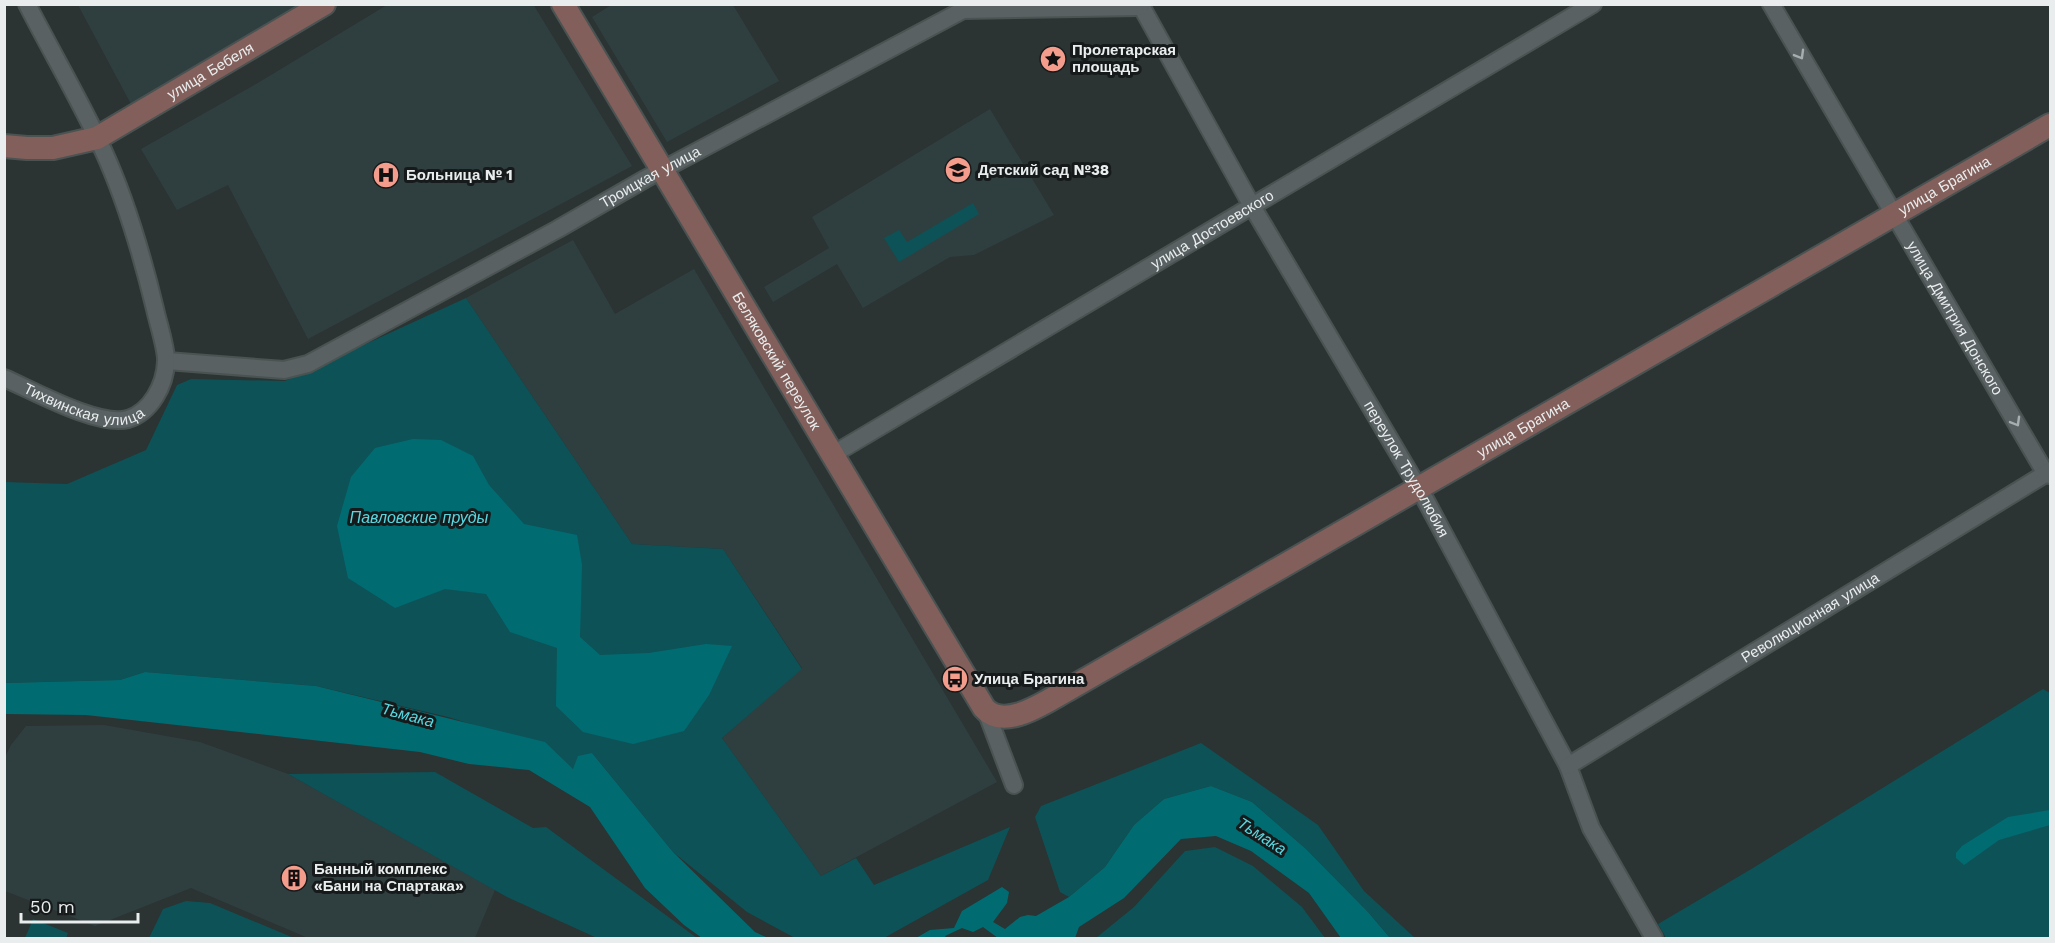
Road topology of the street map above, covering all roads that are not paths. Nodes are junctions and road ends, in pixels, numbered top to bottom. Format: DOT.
graph roads {
  1 [pos="27,4"];
  2 [pos="324,4"];
  3 [pos="563,4"];
  4 [pos="1593,4"];
  5 [pos="1771,4"];
  6 [pos="1140,6"];
  7 [pos="2050,125"];
  8 [pos="97,138"];
  9 [pos="4,146"];
  10 [pos="662,170"];
  11 [pos="1252,207"];
  12 [pos="1895,215"];
  13 [pos="167,361"];
  14 [pos="4,378"];
  15 [pos="832,455"];
  16 [pos="2049,473"];
  17 [pos="1419,489"];
  18 [pos="989,712"];
  19 [pos="1568,766"];
  20 [pos="1014,785"];
  21 [pos="1654,939"];
  1 -- 8 [label="street"];
  2 -- 8 [label="street, улица Бебеля"];
  3 -- 10 [label="street, Беляковский переулок"];
  4 -- 11 [label="street, улица Достоевского"];
  5 -- 12 [label="street, улица Дмитрия Донского, one-way"];
  6 -- 10 [label="street, Троицкая улица"];
  6 -- 11 [label="street, переулок Трудолюбия"];
  7 -- 12 [label="street, улица Брагина"];
  8 -- 9 [label="street, улица Бебеля"];
  8 -- 13 [label="street"];
  10 -- 13 [label="street, Троицкая улица"];
  10 -- 15 [label="street, Беляковский переулок"];
  11 -- 15 [label="street, улица Достоевского"];
  11 -- 17 [label="street, переулок Трудолюбия"];
  12 -- 16 [label="street, улица Дмитрия Донского, one-way"];
  12 -- 17 [label="street, улица Брагина"];
  13 -- 14 [label="street, Тихвинская улица"];
  15 -- 18 [label="street, Беляковский переулок"];
  16 -- 19 [label="street, Революционная улица"];
  17 -- 18 [label="street, улица Брагина"];
  17 -- 19 [label="street, переулок Трудолюбия"];
  18 -- 20 [label="street"];
  19 -- 21 [label="street, переулок Трудолюбия"];
}
